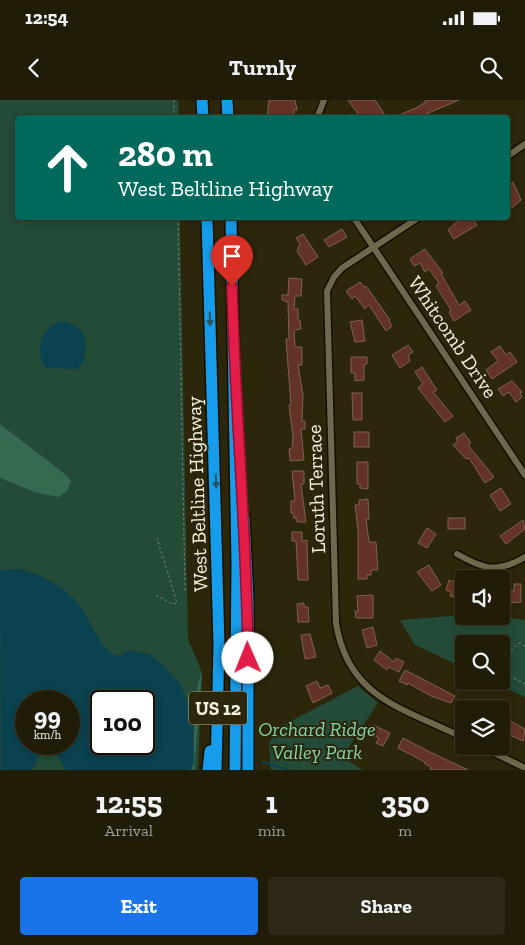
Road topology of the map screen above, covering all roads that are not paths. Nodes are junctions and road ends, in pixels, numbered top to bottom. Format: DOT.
graph roads {
  1 [pos="202,100"];
  2 [pos="227,100"];
  3 [pos="324,100"];
  4 [pos="203,115"];
  5 [pos="228,115"];
  6 [pos="318,115"];
  7 [pos="525,144"];
  8 [pos="510,155"];
  9 [pos="207,220"];
  10 [pos="231,220"];
  11 [pos="355,220"];
  12 [pos="415,220"];
  13 [pos="374,247"];
  14 [pos="234,360"];
  15 [pos="525,475"];
  16 [pos="457,554"];
  17 [pos="525,557"];
  18 [pos="219,645"];
  19 [pos="455,734"];
  20 [pos="498,755"];
  21 [pos="525,768"];
  22 [pos="208,770"];
  23 [pos="216,770"];
  24 [pos="235,770"];
  25 [pos="248,770"];
  1 -- 4 [label="highway"];
  2 -- 5 [label="highway"];
  3 -- 6 [label="street"];
  7 -- 8 [label="street"];
  9 -- 18 [label="highway, West Beltline Highway / US 12, one-way"];
  10 -- 14 [label="highway, West Beltline Highway / US 12"];
  11 -- 13 [label="street, Whitcomb Drive"];
  12 -- 13 [label="street, Loruth Terrace"];
  13 -- 15 [label="street, Whitcomb Drive"];
  13 -- 19 [label="street, Loruth Terrace"];
  14 -- 24 [label="highway, West Beltline Highway / US 12"];
  14 -- 25 [label="highway"];
  16 -- 17 [label="street"];
  18 -- 22 [label="highway"];
  18 -- 23 [label="highway, West Beltline Highway / US 12"];
  20 -- 21 [label="street"];
}
